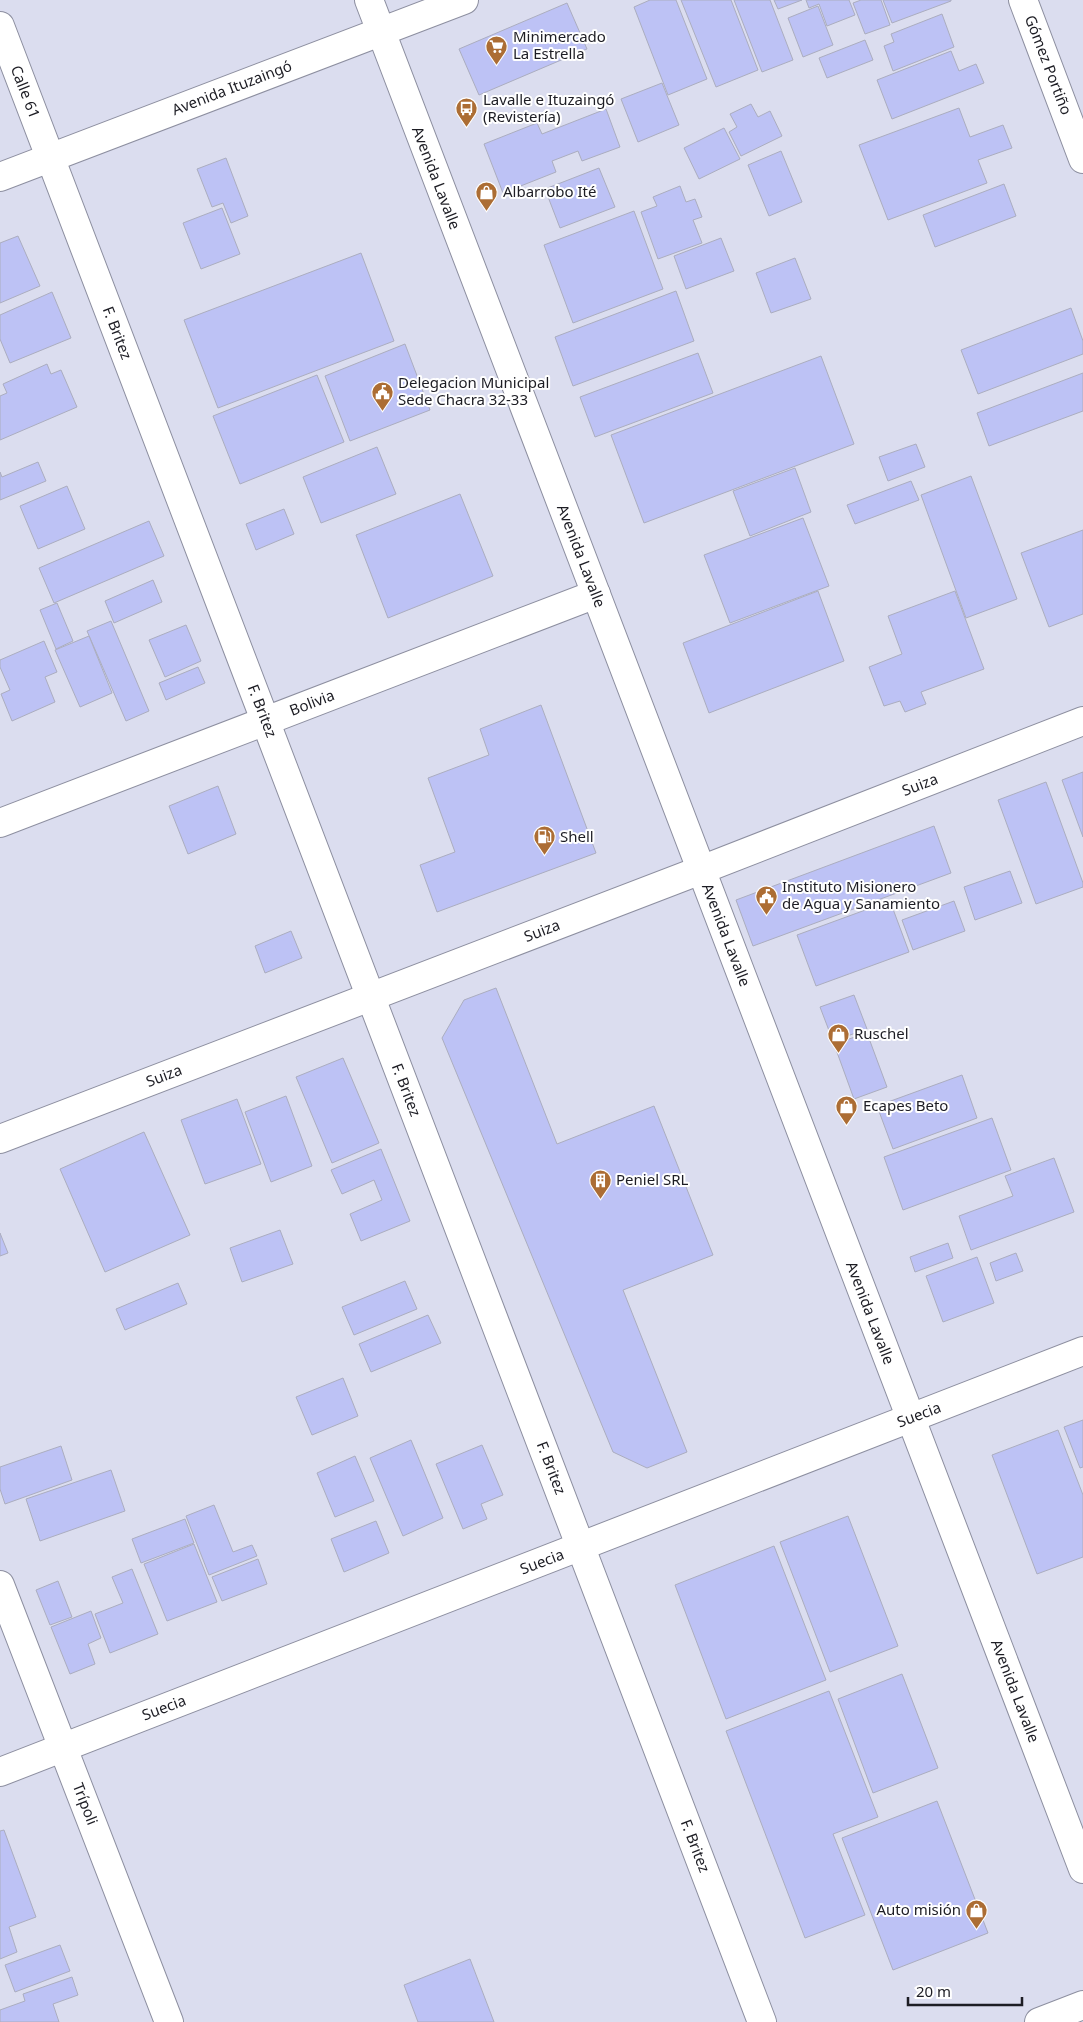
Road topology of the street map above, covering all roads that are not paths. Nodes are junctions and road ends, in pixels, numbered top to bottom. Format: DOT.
graph roads {
  1 [pos="368,0"];
  2 [pos="464,0"];
  3 [pos="1023,0"];
  4 [pos="0,26"];
  5 [pos="380,31"];
  6 [pos="50,157"];
  7 [pos="1083,159"];
  8 [pos="0,177"];
  9 [pos="596,594"];
  10 [pos="266,721"];
  11 [pos="1083,721"];
  12 [pos="0,823"];
  13 [pos="701,870"];
  14 [pos="371,997"];
  15 [pos="0,1139"];
  16 [pos="1083,1352"];
  17 [pos="911,1418"];
  18 [pos="581,1547"];
  19 [pos="0,1586"];
  20 [pos="63,1748"];
  21 [pos="0,1772"];
  22 [pos="1083,1869"];
  23 [pos="1083,2005"];
  24 [pos="169,2022"];
  25 [pos="762,2022"];
  26 [pos="1039,2022"];
  1 -- 5 [label="street, Avenida Lavalle"];
  2 -- 5 [label="street, Avenida Ituzaingó"];
  3 -- 7 [label="street, Gómez Portiño"];
  4 -- 6 [label="street, Calle 61"];
  5 -- 6 [label="street, Avenida Ituzaingó"];
  5 -- 9 [label="street, Avenida Lavalle"];
  6 -- 8 [label="street, Avenida Ituzaingó"];
  6 -- 10 [label="street, F. Britez"];
  9 -- 10 [label="street, Bolivia"];
  9 -- 13 [label="street, Avenida Lavalle"];
  10 -- 12 [label="street, Bolivia"];
  10 -- 14 [label="street, F. Britez"];
  11 -- 13 [label="street, Suiza"];
  13 -- 14 [label="street, Suiza"];
  13 -- 17 [label="street, Avenida Lavalle"];
  14 -- 15 [label="street, Suiza"];
  14 -- 18 [label="street, F. Britez"];
  16 -- 17 [label="street, Suecia"];
  17 -- 18 [label="street, Suecia"];
  17 -- 22 [label="street, Avenida Lavalle"];
  18 -- 20 [label="street, Suecia"];
  18 -- 25 [label="street, F. Britez"];
  19 -- 20 [label="street, Trípoli"];
  20 -- 21 [label="street, Suecia"];
  20 -- 24 [label="street, Trípoli"];
  23 -- 26 [label="street"];
}
